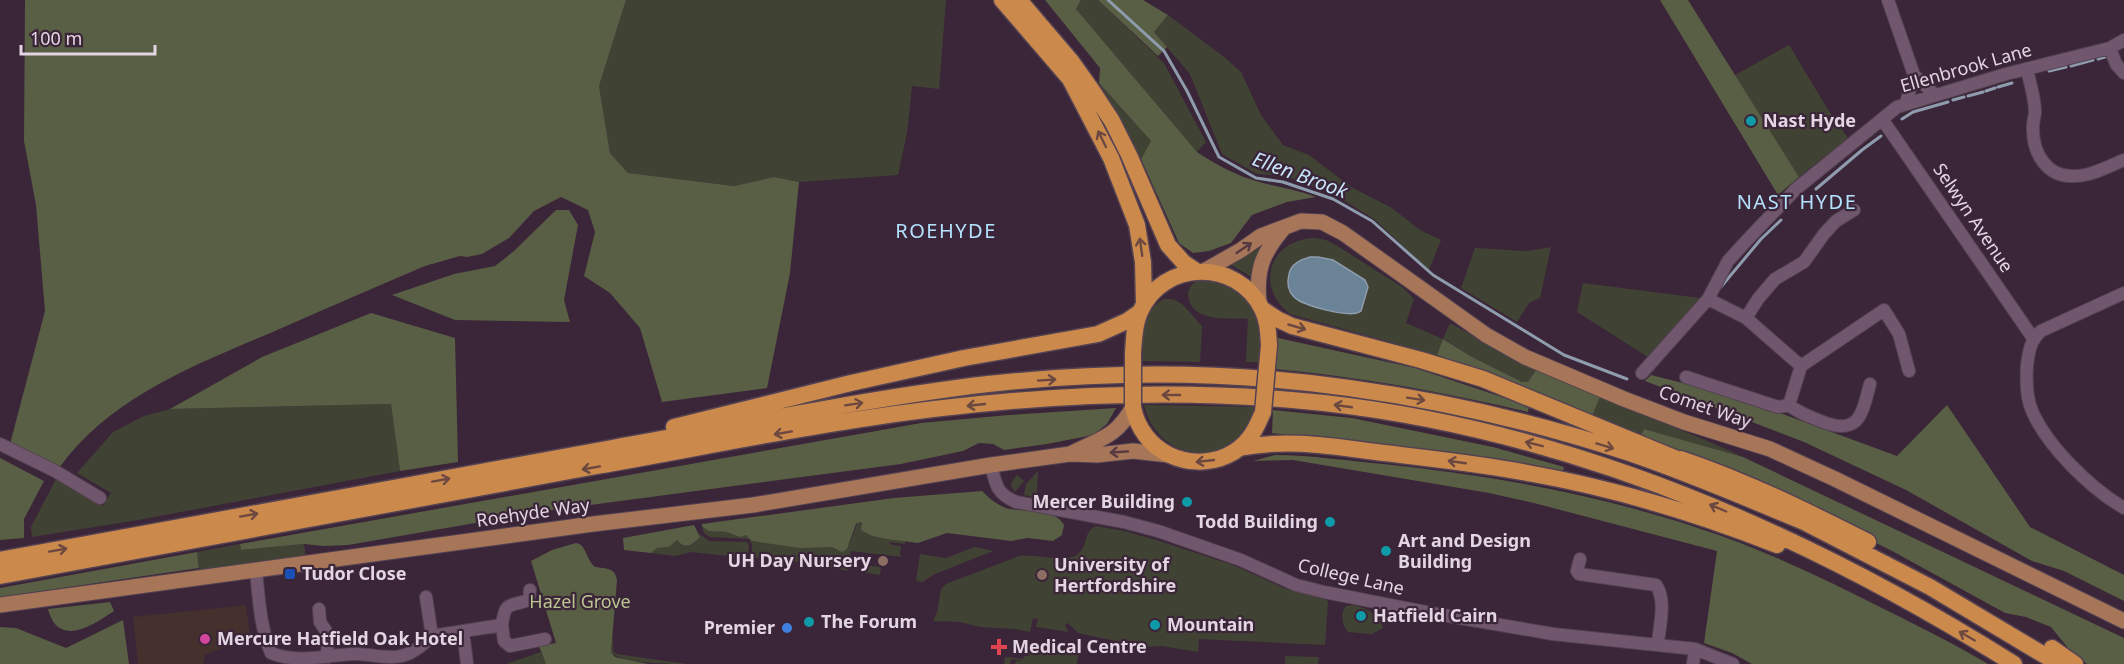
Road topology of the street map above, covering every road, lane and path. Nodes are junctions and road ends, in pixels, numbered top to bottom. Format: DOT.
graph roads {
  1 [pos="1002,0"];
  2 [pos="1019,0"];
  3 [pos="1888,0"];
  4 [pos="2124,40"];
  5 [pos="2110,48"];
  6 [pos="2027,70"];
  7 [pos="2124,73"];
  8 [pos="1914,75"];
  9 [pos="1935,95"];
  10 [pos="1906,103"];
  11 [pos="1882,119"];
  12 [pos="2124,160"];
  13 [pos="1854,210"];
  14 [pos="1285,226"];
  15 [pos="1200,271"];
  16 [pos="2122,297"];
  17 [pos="1708,299"];
  18 [pos="1261,306"];
  19 [pos="1142,308"];
  20 [pos="1746,318"];
  21 [pos="2033,338"];
  22 [pos="1801,366"];
  23 [pos="1909,371"];
  24 [pos="1642,373"];
  25 [pos="1686,377"];
  26 [pos="1870,384"];
  27 [pos="1790,405"];
  28 [pos="1132,407"];
  29 [pos="0,444"];
  30 [pos="1239,448"];
  31 [pos="610,449"];
  32 [pos="1663,452"];
  33 [pos="1070,454"];
  34 [pos="1169,455"];
  35 [pos="991,465"];
  36 [pos="100,498"];
  37 [pos="2124,508"];
  38 [pos="1810,525"];
  39 [pos="1580,559"];
  40 [pos="0,560"];
  41 [pos="256,571"];
  42 [pos="0,576"];
  43 [pos="530,590"];
  44 [pos="426,597"];
  45 [pos="0,605"];
  46 [pos="1920,608"];
  47 [pos="319,609"];
  48 [pos="2124,621"];
  49 [pos="502,625"];
  50 [pos="463,631"];
  51 [pos="432,636"];
  52 [pos="545,639"];
  53 [pos="1658,644"];
  54 [pos="1695,649"];
  55 [pos="271,653"];
  56 [pos="332,659"];
  57 [pos="396,661"];
  58 [pos="262,664"];
  59 [pos="467,664"];
  60 [pos="1693,664"];
  61 [pos="1733,664"];
  62 [pos="2014,664"];
  63 [pos="2059,664"];
  64 [pos="2076,664"];
  19 -- 1 [label="highway, one-way"];
  2 -- 15 [label="highway"];
  3 -- 8 [label="street"];
  4 -- 5 [label="street, Ellenbrook Lane"];
  5 -- 6 [label="street, Ellenbrook Lane"];
  5 -- 7 [label="street"];
  6 -- 9 [label="street, Ellenbrook Lane"];
  6 -- 12 [label="street"];
  8 -- 9 [label="street"];
  8 -- 10 [label="street"];
  9 -- 10 [label="street, Ellenbrook Lane"];
  10 -- 11 [label="street, Ellenbrook Lane"];
  11 -- 17 [label="street, Ellenbrook Lane"];
  11 -- 21 [label="street, Selwyn Avenue"];
  13 -- 20 [label="street"];
  15 -- 14 [label="main road, Comet Way, one-way"];
  14 -- 18 [label="main road"];
  14 -- 48 [label="main road, Comet Way"];
  15 -- 18 [label="highway"];
  15 -- 19 [label="highway"];
  16 -- 21 [label="street"];
  17 -- 20 [label="street"];
  17 -- 24 [label="street, Ellenbrook Lane"];
  18 -- 30 [label="highway, bridge"];
  18 -- 32 [label="highway, one-way"];
  19 -- 28 [label="highway, bridge"];
  19 -- 31 [label="highway"];
  20 -- 22 [label="street"];
  21 -- 37 [label="street"];
  22 -- 23 [label="street"];
  22 -- 27 [label="street"];
  25 -- 27 [label="street"];
  26 -- 27 [label="street"];
  28 -- 33 [label="main road, Roehyde Way"];
  28 -- 34 [label="highway"];
  29 -- 36 [label="street"];
  30 -- 34 [label="highway, one-way"];
  46 -- 30 [label="highway, one-way"];
  31 -- 38 [label="highway, one-way"];
  40 -- 31 [label="highway, one-way"];
  32 -- 38 [label="highway"];
  32 -- 64 [label="highway"];
  34 -- 33 [label="main road, Roehyde Way, one-way"];
  33 -- 35 [label="main road, Roehyde Way"];
  35 -- 41 [label="main road, Roehyde Way"];
  35 -- 53 [label="street, College Lane"];
  38 -- 63 [label="highway"];
  39 -- 53 [label="street"];
  41 -- 45 [label="main road, Roehyde Way"];
  41 -- 55 [label="street"];
  46 -- 42 [label="highway, one-way"];
  43 -- 49 [label="street"];
  44 -- 51 [label="street"];
  62 -- 46 [label="highway, one-way"];
  47 -- 56 [label="street"];
  49 -- 50 [label="street"];
  49 -- 52 [label="street"];
  50 -- 51 [label="street"];
  50 -- 59 [label="street"];
  51 -- 57 [label="street"];
  53 -- 54 [label="street, College Lane"];
  54 -- 60 [label="street"];
  54 -- 61 [label="street, College Lane"];
  55 -- 56 [label="street"];
  55 -- 58 [label="street"];
  56 -- 57 [label="street"];
}
